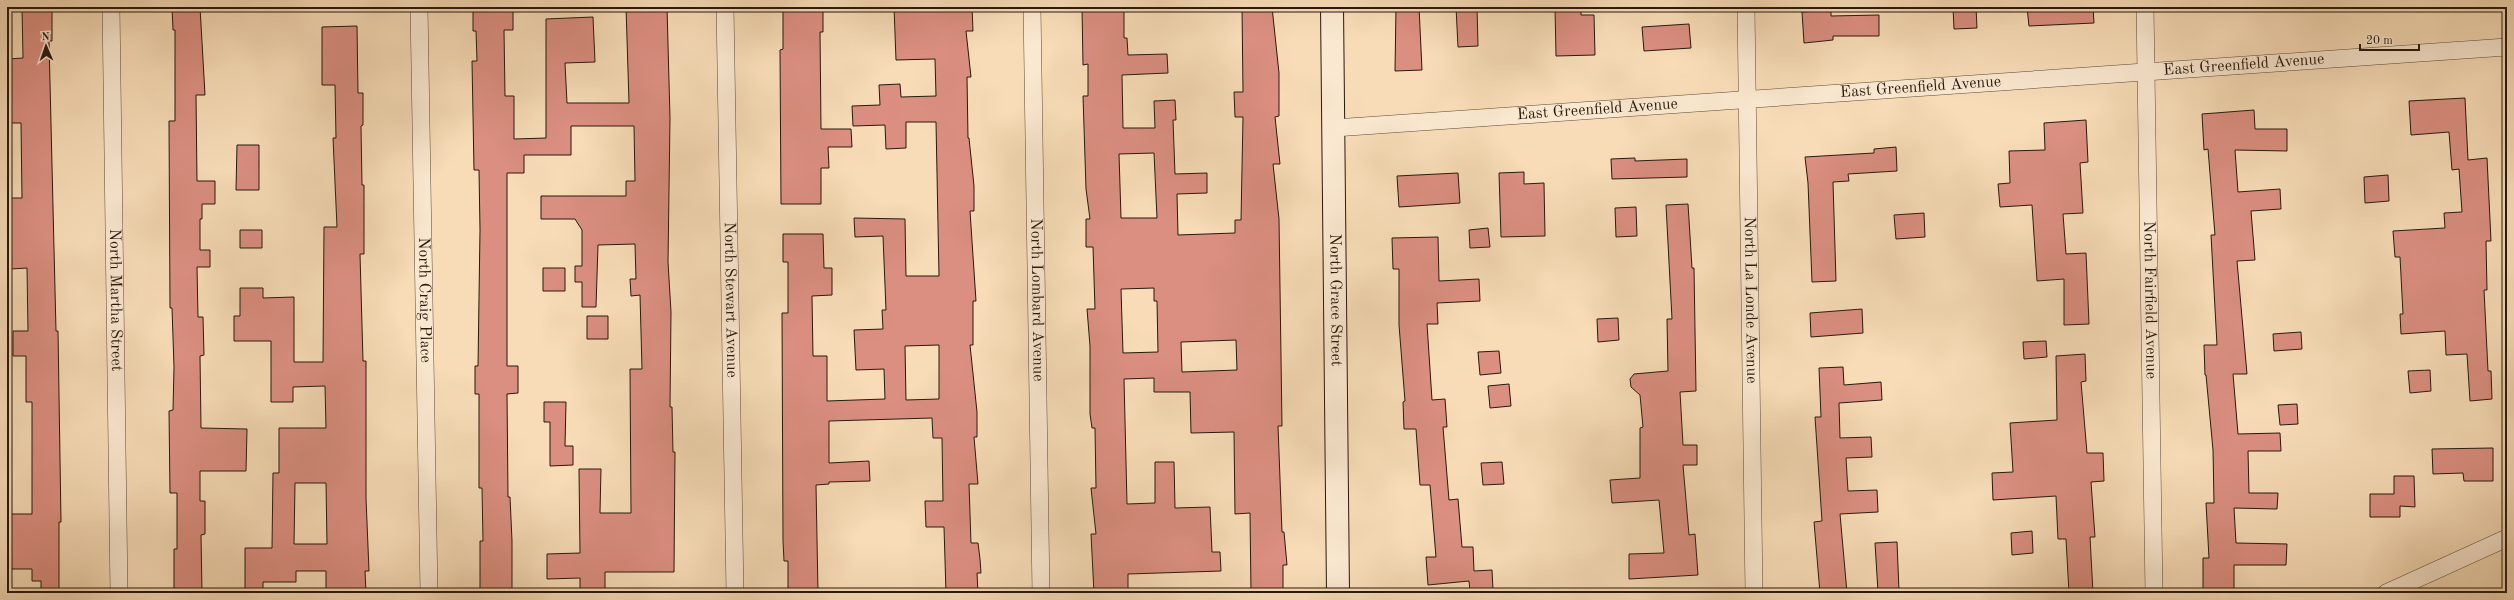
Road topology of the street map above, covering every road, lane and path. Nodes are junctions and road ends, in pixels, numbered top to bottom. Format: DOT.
graph roads {
  1 [pos="111,7"];
  2 [pos="419,7"];
  3 [pos="725,7"];
  4 [pos="1032,7"];
  5 [pos="1332,7"];
  6 [pos="1746,7"];
  7 [pos="2146,7"];
  8 [pos="2507,47"];
  9 [pos="2146,72"];
  10 [pos="1748,100"];
  11 [pos="1334,128"];
  12 [pos="2507,538"];
  13 [pos="119,593"];
  14 [pos="429,593"];
  15 [pos="735,593"];
  16 [pos="1041,593"];
  17 [pos="1338,593"];
  18 [pos="1754,593"];
  19 [pos="2154,593"];
  20 [pos="2386,593"];
  1 -- 13 [label="street, North Martha Street"];
  2 -- 14 [label="street, North Craig Place"];
  3 -- 15 [label="street, North Stewart Avenue"];
  4 -- 16 [label="street, North Lombard Avenue"];
  5 -- 11 [label="street, North Grace Street"];
  6 -- 10 [label="street, North La Londe Avenue"];
  7 -- 9 [label="street, North Fairfield Avenue"];
  8 -- 9 [label="street, East Greenfield Avenue"];
  9 -- 10 [label="street, East Greenfield Avenue"];
  9 -- 19 [label="street, North Fairfield Avenue"];
  10 -- 11 [label="street, East Greenfield Avenue"];
  10 -- 18 [label="street, North La Londe Avenue"];
  11 -- 17 [label="street, North Grace Street"];
  12 -- 20 [label="street"];
}
